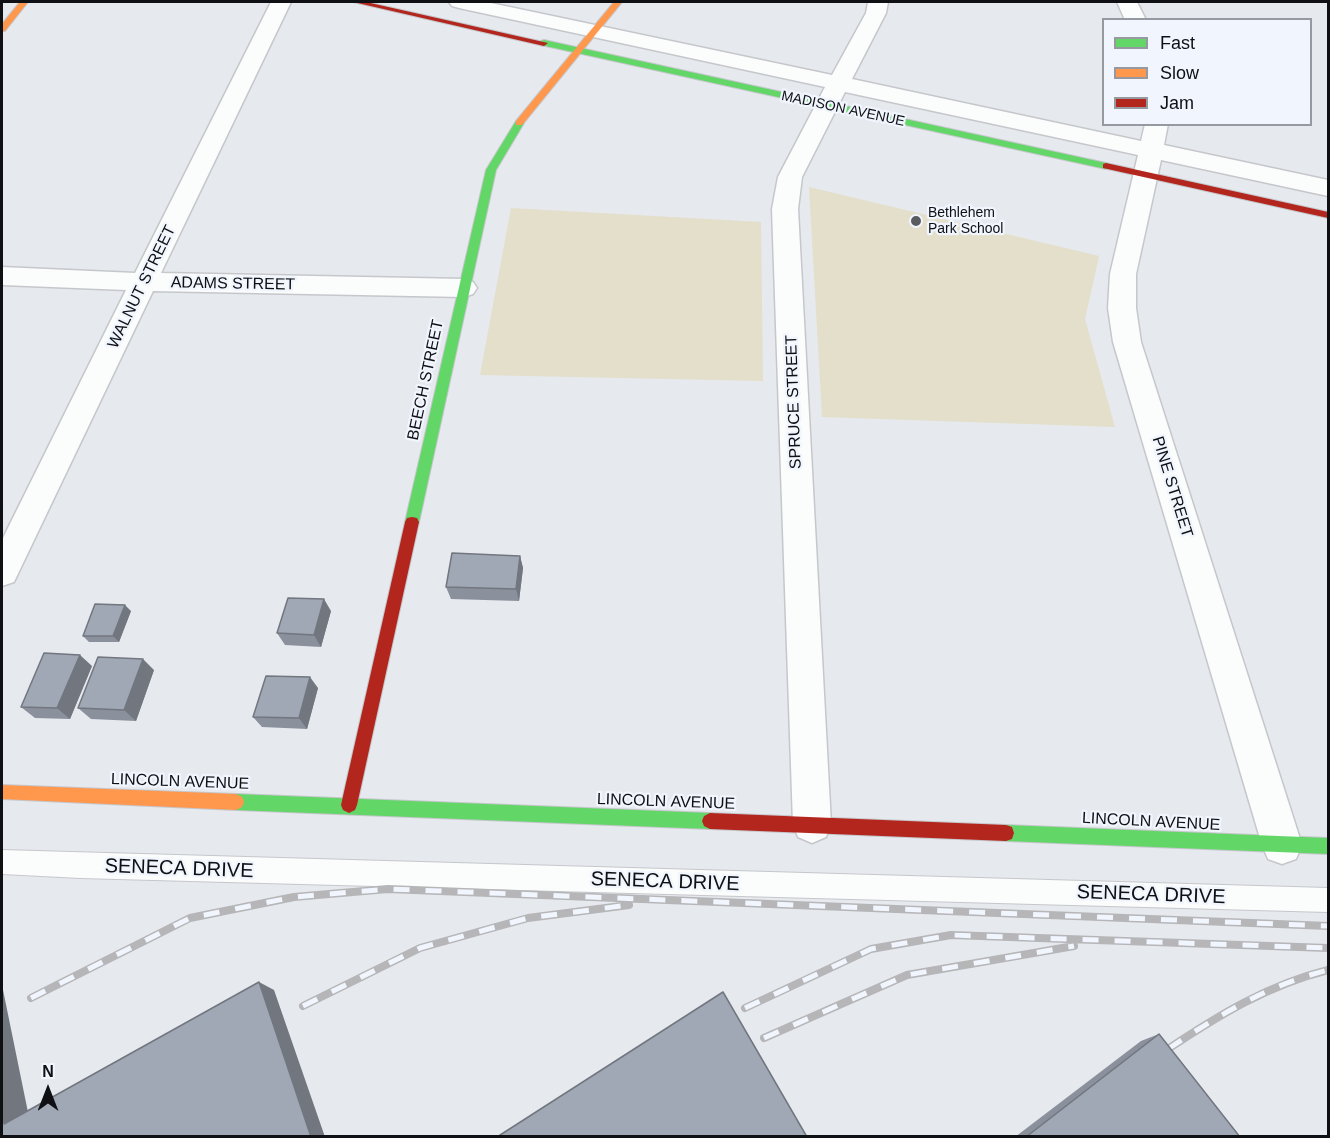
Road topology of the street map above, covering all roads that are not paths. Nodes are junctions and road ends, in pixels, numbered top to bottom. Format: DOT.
graph roads {
  1 [pos="24,2"];
  2 [pos="281,2"];
  3 [pos="357,2"];
  4 [pos="459,2"];
  5 [pos="618,2"];
  6 [pos="878,2"];
  7 [pos="1127,2"];
  8 [pos="1135,18"];
  9 [pos="2,29"];
  10 [pos="596,29"];
  11 [pos="579,51"];
  12 [pos="833,93"];
  13 [pos="1152,150"];
  14 [pos="1329,188"];
  15 [pos="1329,215"];
  16 [pos="2,276"];
  17 [pos="144,282"];
  18 [pos="464,288"];
  19 [pos="2,572"];
  20 [pos="2,792"];
  21 [pos="349,805"];
  22 [pos="812,824"];
  23 [pos="1282,845"];
  24 [pos="1329,846"];
  25 [pos="2,862"];
  26 [pos="1329,900"];
  1 -- 9 [label="main road"];
  2 -- 17 [label="street, WALNUT STREET"];
  3 -- 11 [label="main road, MADISON AVENUE"];
  4 -- 10 [label="street, MADISON AVENUE"];
  5 -- 10 [label="main road, BEECH STREET"];
  6 -- 12 [label="street, SPRUCE STREET"];
  7 -- 8 [label="street"];
  10 -- 11 [label="main road, BEECH STREET"];
  10 -- 12 [label="street, MADISON AVENUE"];
  11 -- 12 [label="main road, MADISON AVENUE"];
  11 -- 18 [label="main road, BEECH STREET"];
  12 -- 13 [label="street, MADISON AVENUE"];
  12 -- 22 [label="street, SPRUCE STREET"];
  13 -- 14 [label="street, MADISON AVENUE"];
  13 -- 15 [label="main road, MADISON AVENUE"];
  13 -- 23 [label="street, PINE STREET"];
  16 -- 17 [label="street, ADAMS STREET"];
  17 -- 18 [label="street, ADAMS STREET"];
  17 -- 19 [label="street, WALNUT STREET"];
  18 -- 21 [label="main road, BEECH STREET"];
  20 -- 21 [label="main road, LINCOLN AVENUE"];
  21 -- 22 [label="main road, LINCOLN AVENUE"];
  22 -- 23 [label="main road, LINCOLN AVENUE"];
  23 -- 24 [label="main road, LINCOLN AVENUE"];
  25 -- 26 [label="lane, SENECA DRIVE"];
}
